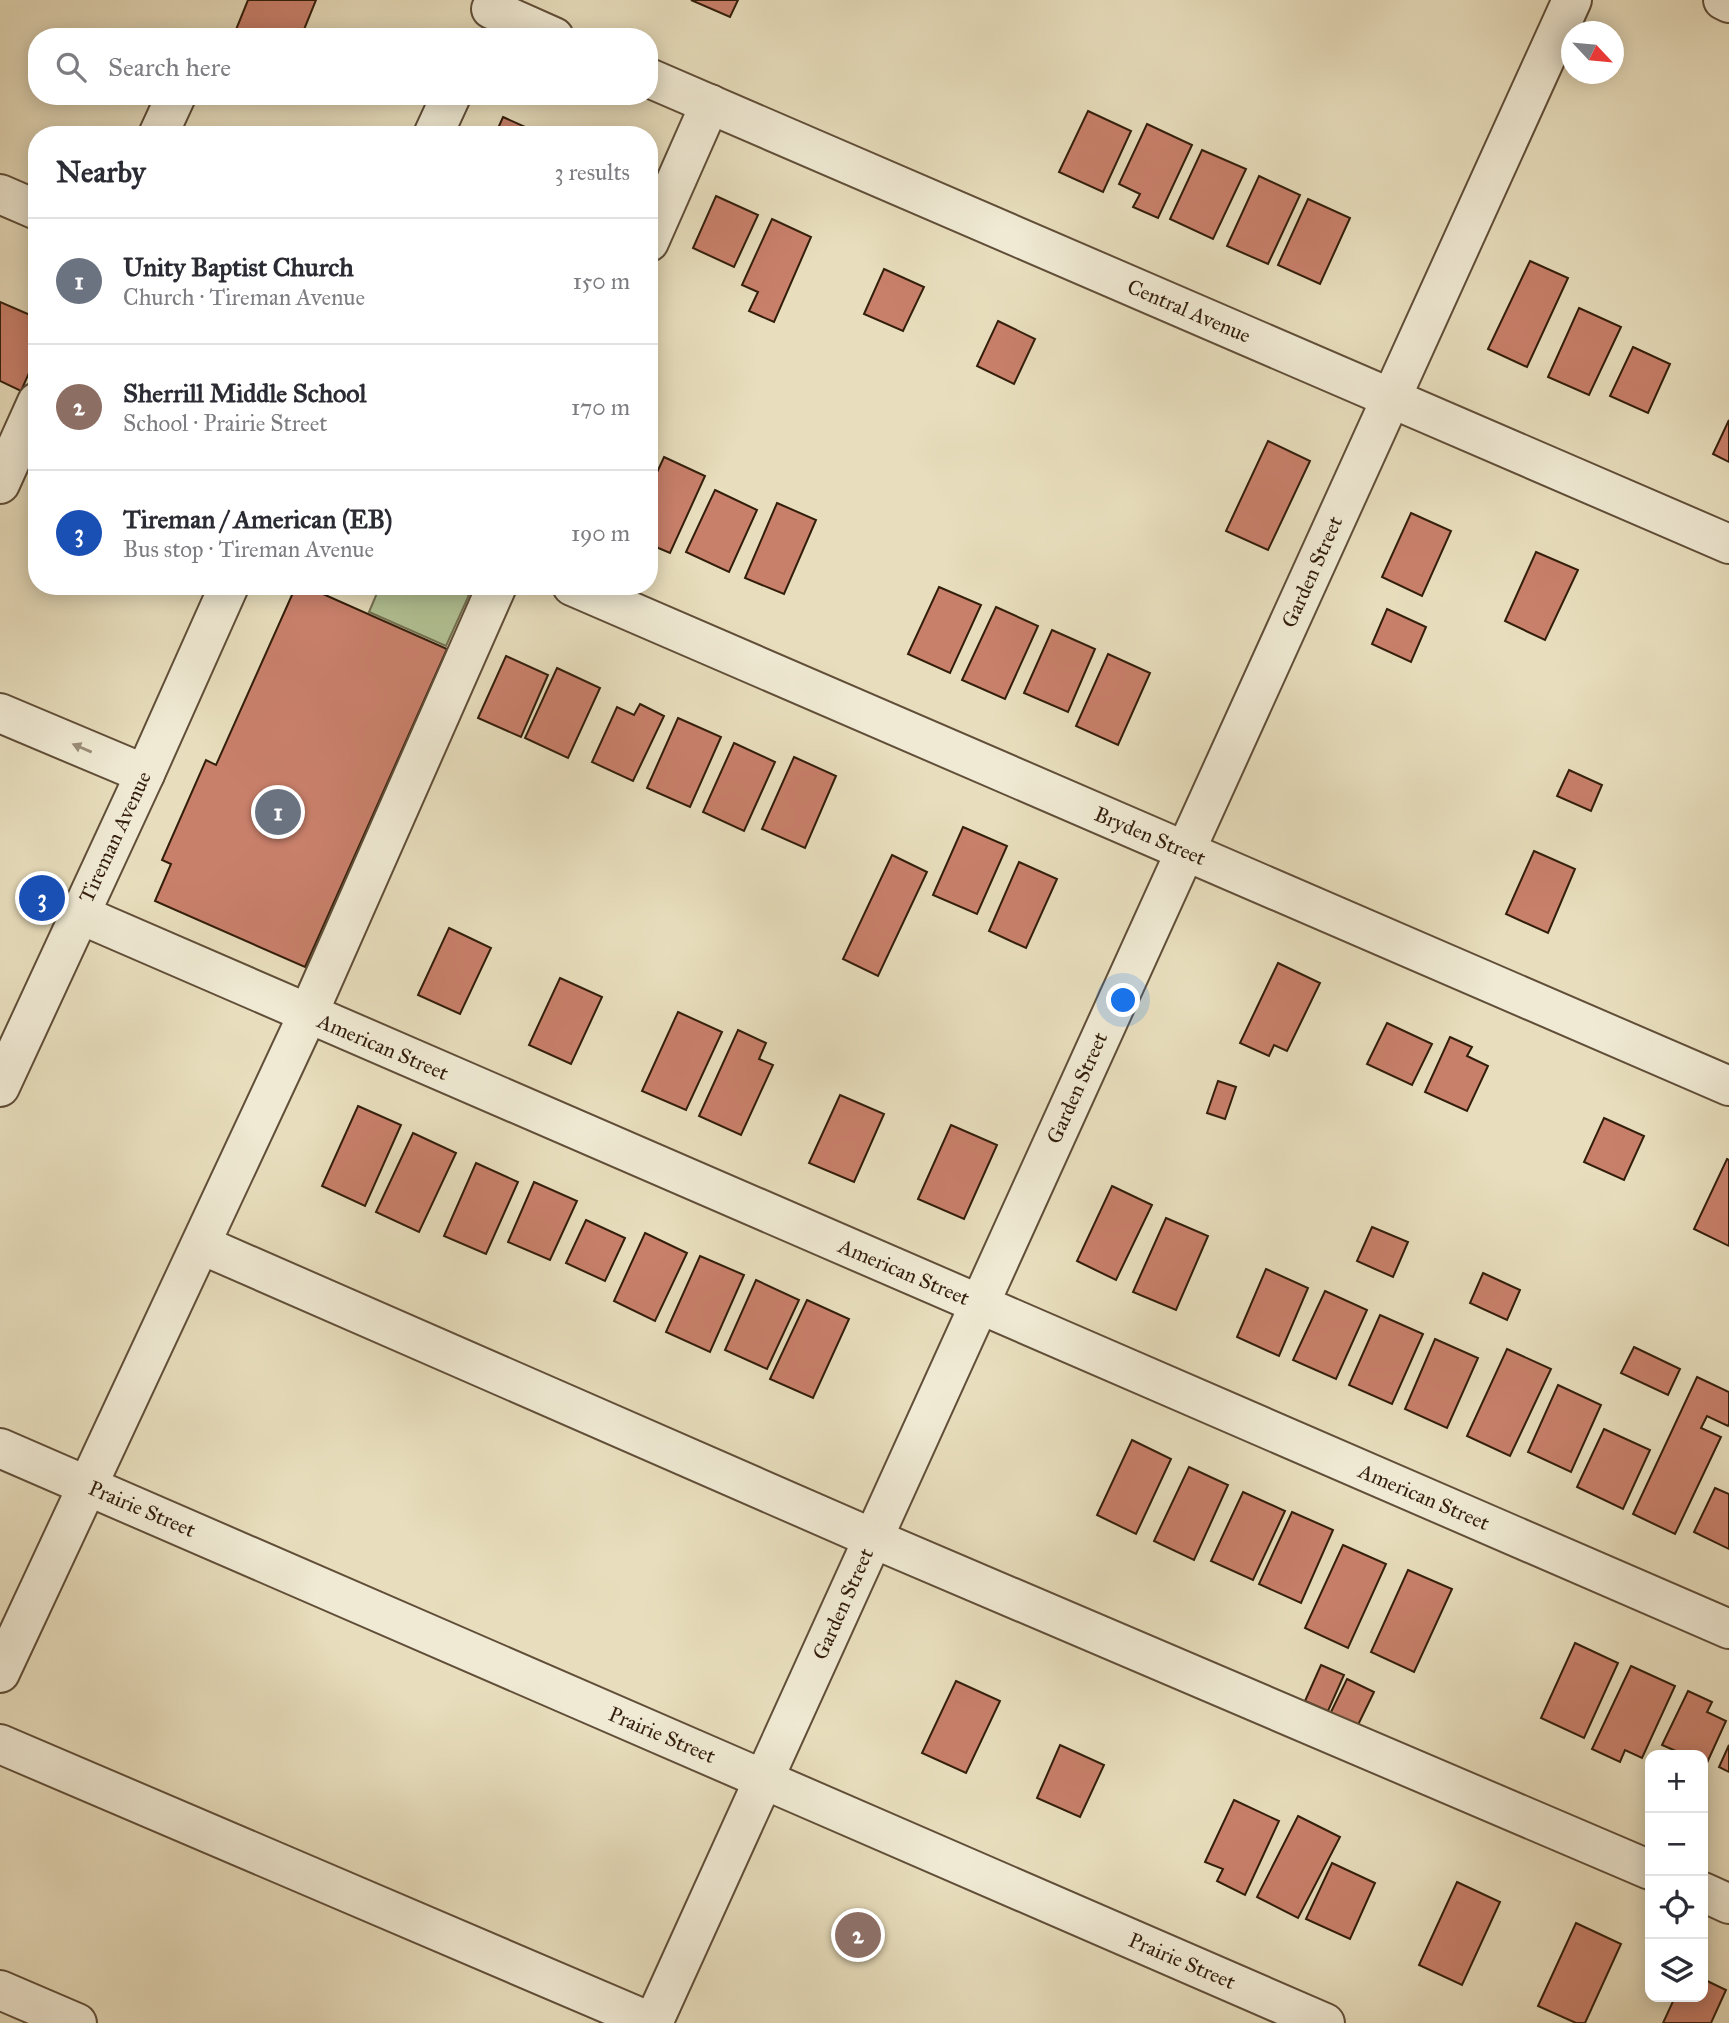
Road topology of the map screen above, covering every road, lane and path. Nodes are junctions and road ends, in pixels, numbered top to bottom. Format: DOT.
graph roads {
  1 [pos="1572,0"];
  2 [pos="1723,0"];
  3 [pos="1729,3"];
  4 [pos="488,15"];
  5 [pos="527,28"];
  6 [pos="658,82"];
  7 [pos="710,104"];
  8 [pos="172,105"];
  9 [pos="447,105"];
  10 [pos="162,126"];
  11 [pos="437,126"];
  12 [pos="0,194"];
  13 [pos="28,206"];
  14 [pos="658,222"];
  15 [pos="1390,398"];
  16 [pos="28,419"];
  17 [pos="4,466"];
  18 [pos="1729,544"];
  19 [pos="225,595"];
  20 [pos="493,595"];
  21 [pos="593,595"];
  22 [pos="0,713"];
  23 [pos="145,774"];
  24 [pos="1185,851"];
  25 [pos="79,914"];
  26 [pos="308,1014"];
  27 [pos="1729,1086"];
  28 [pos="0,1087"];
  29 [pos="202,1245"];
  30 [pos="979,1304"];
  31 [pos="0,1447"];
  32 [pos="88,1486"];
  33 [pos="873,1538"];
  34 [pos="1729,1629"];
  35 [pos="0,1673"];
  36 [pos="0,1744"];
  37 [pos="764,1779"];
  38 [pos="1645,1868"];
  39 [pos="1708,1894"];
  40 [pos="1729,1903"];
  41 [pos="0,1990"];
  42 [pos="77,2023"];
  43 [pos="653,2023"];
  44 [pos="1325,2023"];
  1 -- 15 [label="street, Garden Street"];
  2 -- 3 [label="street"];
  4 -- 5 [label="street"];
  6 -- 7 [label="street, Central Avenue"];
  7 -- 14 [label="street"];
  7 -- 15 [label="street, Central Avenue"];
  8 -- 10 [label="street"];
  9 -- 11 [label="street"];
  12 -- 13 [label="street"];
  15 -- 18 [label="street, Central Avenue"];
  15 -- 24 [label="street, Garden Street"];
  16 -- 17 [label="street"];
  19 -- 23 [label="street, Tireman Avenue"];
  20 -- 26 [label="street"];
  21 -- 24 [label="street, Bryden Street"];
  23 -- 22 [label="street, one-way"];
  23 -- 25 [label="street, Tireman Avenue"];
  24 -- 27 [label="street, Bryden Street"];
  24 -- 30 [label="street, Garden Street"];
  25 -- 26 [label="street, American Street"];
  25 -- 28 [label="street, Tireman Avenue"];
  26 -- 29 [label="street"];
  26 -- 30 [label="street, American Street"];
  29 -- 32 [label="street"];
  29 -- 33 [label="street"];
  30 -- 33 [label="street, Garden Street"];
  30 -- 34 [label="street, American Street"];
  31 -- 32 [label="street, Prairie Street"];
  32 -- 35 [label="street"];
  32 -- 37 [label="street, Prairie Street"];
  33 -- 37 [label="street, Garden Street"];
  33 -- 38 [label="street"];
  36 -- 43 [label="street"];
  37 -- 43 [label="street, Garden Street"];
  37 -- 44 [label="street, Prairie Street"];
  39 -- 40 [label="street"];
  41 -- 42 [label="street"];
}
